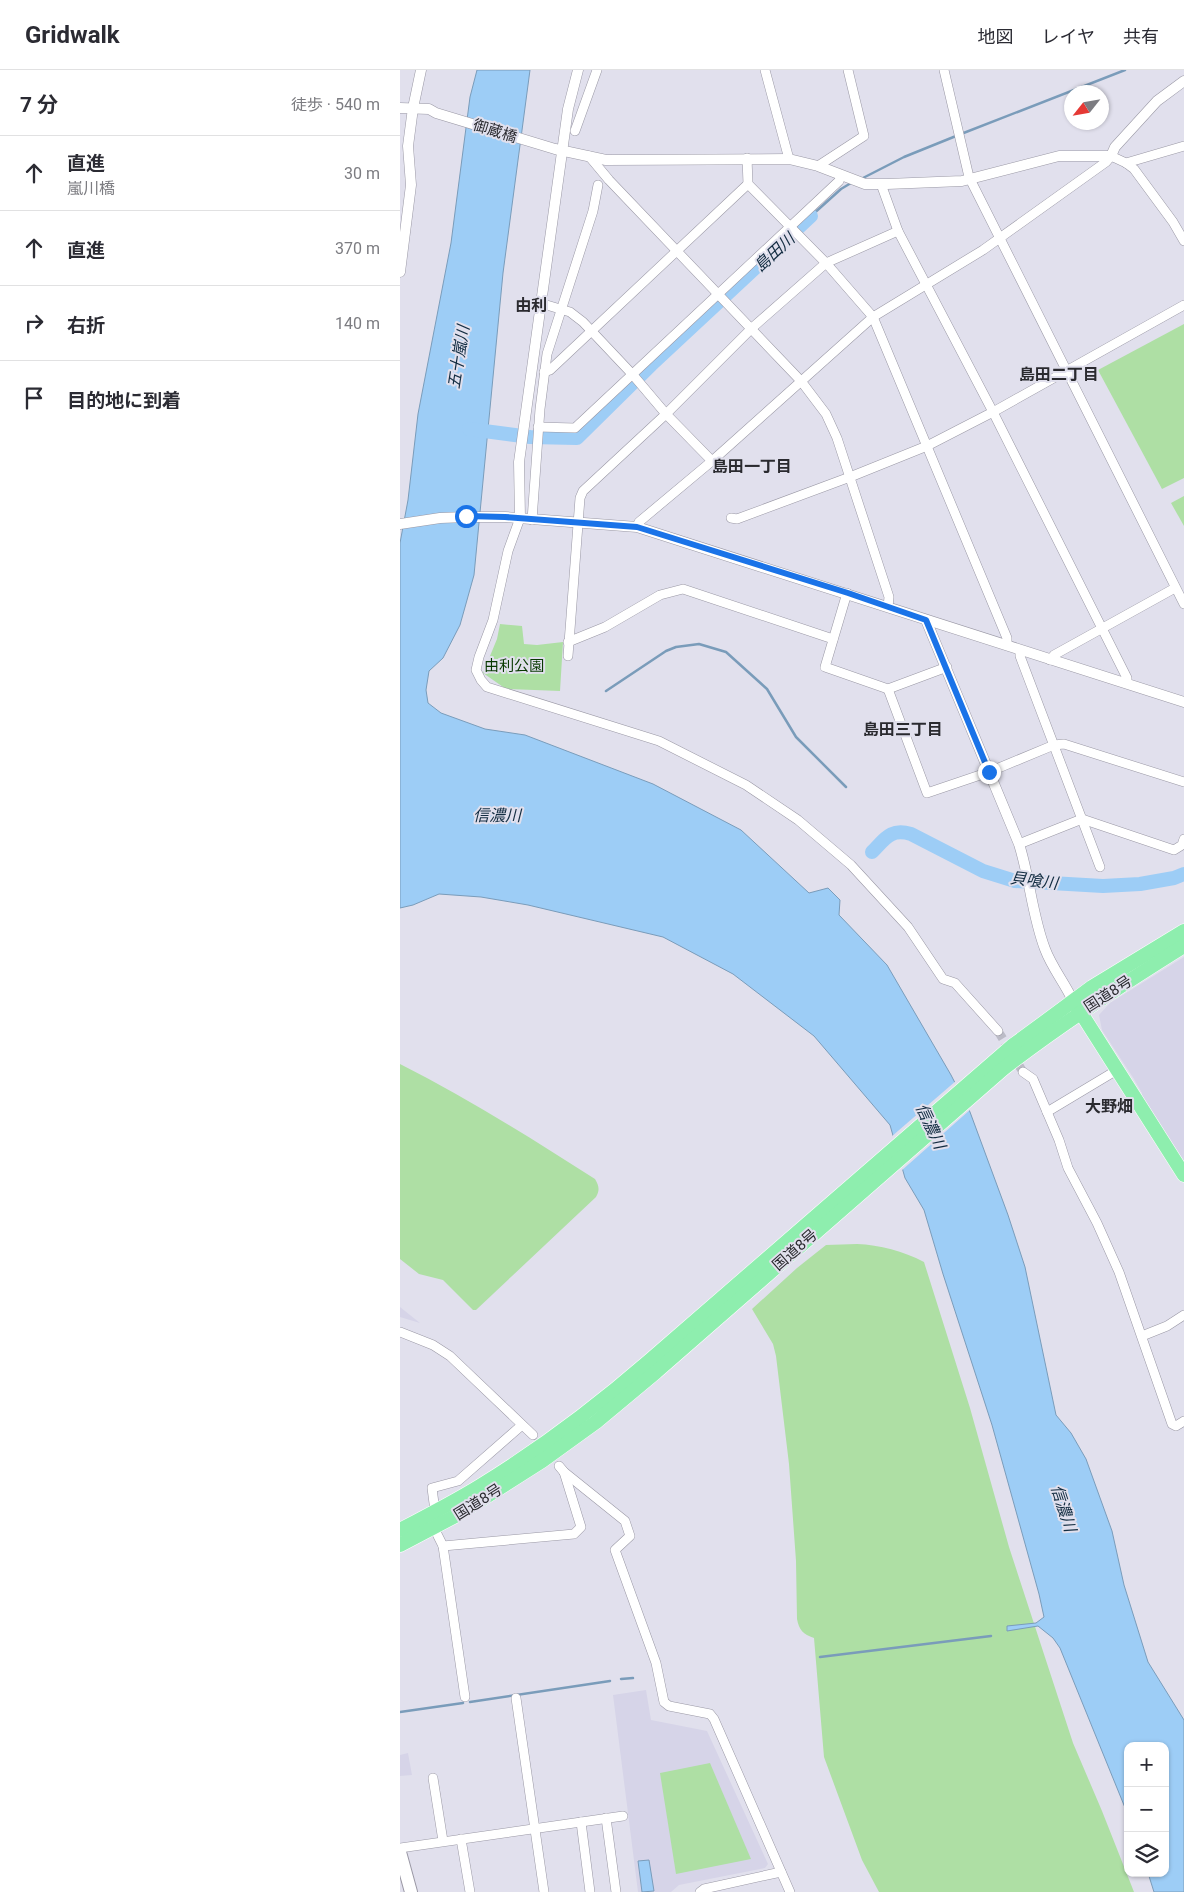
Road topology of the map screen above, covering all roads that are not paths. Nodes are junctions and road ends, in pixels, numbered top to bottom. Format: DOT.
graph roads {
  1 [pos="421,70"];
  2 [pos="578,70"];
  3 [pos="597,70"];
  4 [pos="765,70"];
  5 [pos="848,70"];
  6 [pos="944,70"];
  7 [pos="1184,81"];
  8 [pos="400,108"];
  9 [pos="413,108"];
  10 [pos="575,131"];
  11 [pos="1184,146"];
  12 [pos="558,150"];
  13 [pos="589,156"];
  14 [pos="1111,156"];
  15 [pos="747,158"];
  16 [pos="789,159"];
  17 [pos="1126,163"];
  18 [pos="818,166"];
  19 [pos="841,174"];
  20 [pos="969,178"];
  21 [pos="748,184"];
  22 [pos="881,184"];
  23 [pos="598,185"];
  24 [pos="790,228"];
  25 [pos="898,231"];
  26 [pos="1000,238"];
  27 [pos="1184,241"];
  28 [pos="677,250"];
  29 [pos="826,263"];
  30 [pos="400,272"];
  31 [pos="927,285"];
  32 [pos="722,297"];
  33 [pos="540,303"];
  34 [pos="1184,305"];
  35 [pos="561,308"];
  36 [pos="873,317"];
  37 [pos="752,328"];
  38 [pos="592,330"];
  39 [pos="1066,370"];
  40 [pos="544,372"];
  41 [pos="633,376"];
  42 [pos="801,381"];
  43 [pos="993,412"];
  44 [pos="666,414"];
  45 [pos="538,427"];
  46 [pos="926,446"];
  47 [pos="712,461"];
  48 [pos="850,477"];
  49 [pos="520,518"];
  50 [pos="731,518"];
  51 [pos="532,520"];
  52 [pos="578,523"];
  53 [pos="400,524"];
  54 [pos="637,527"];
  55 [pos="1175,588"];
  56 [pos="848,593"];
  57 [pos="1184,604"];
  58 [pos="888,607"];
  59 [pos="926,620"];
  60 [pos="1102,628"];
  61 [pos="833,639"];
  62 [pos="568,642"];
  63 [pos="1007,645"];
  64 [pos="1020,650"];
  65 [pos="568,656"];
  66 [pos="1050,660"];
  67 [pos="947,666"];
  68 [pos="1127,683"];
  69 [pos="888,689"];
  70 [pos="1184,702"];
  71 [pos="1054,745"];
  72 [pos="989,772"];
  73 [pos="1184,782"];
  74 [pos="1082,819"];
  75 [pos="1184,839"];
  76 [pos="1019,844"];
  77 [pos="1100,867"];
  78 [pos="1184,931"];
  79 [pos="1184,946"];
  80 [pos="1076,1006"];
  81 [pos="998,1031"];
  82 [pos="1117,1070"];
  83 [pos="1023,1072"];
  84 [pos="1047,1112"];
  85 [pos="1184,1175"];
  86 [pos="1184,1315"];
  87 [pos="400,1332"];
  88 [pos="1142,1336"];
  89 [pos="1184,1421"];
  90 [pos="522,1425"];
  91 [pos="577,1428"];
  92 [pos="533,1435"];
  93 [pos="435,1512"];
  94 [pos="434,1528"];
  95 [pos="400,1530"];
  96 [pos="400,1545"];
  97 [pos="443,1546"];
  98 [pos="465,1697"];
  99 [pos="516,1698"];
  100 [pos="433,1778"];
  101 [pos="623,1816"];
  102 [pos="606,1818"];
  103 [pos="580,1822"];
  104 [pos="535,1828"];
  105 [pos="461,1839"];
  106 [pos="443,1841"];
  107 [pos="400,1848"];
  108 [pos="400,1852"];
  109 [pos="781,1872"];
  110 [pos="411,1892"];
  111 [pos="470,1892"];
  112 [pos="544,1892"];
  113 [pos="590,1892"];
  114 [pos="616,1892"];
  115 [pos="700,1892"];
  116 [pos="790,1892"];
  1 -- 9 [label="street"];
  2 -- 12 [label="street"];
  3 -- 10 [label="street"];
  4 -- 16 [label="street"];
  5 -- 18 [label="street"];
  6 -- 20 [label="street"];
  7 -- 14 [label="street"];
  8 -- 9 [label="street, 御蔵橋"];
  9 -- 12 [label="street, 御蔵橋"];
  9 -- 30 [label="street"];
  11 -- 17 [label="street"];
  12 -- 13 [label="street, 御蔵橋"];
  12 -- 33 [label="street"];
  13 -- 15 [label="street, 御蔵橋"];
  13 -- 28 [label="street"];
  14 -- 17 [label="street"];
  14 -- 20 [label="street, 御蔵橋"];
  14 -- 26 [label="street"];
  15 -- 16 [label="street, 御蔵橋"];
  15 -- 21 [label="street"];
  16 -- 18 [label="street, 御蔵橋"];
  17 -- 27 [label="street"];
  18 -- 19 [label="street, 御蔵橋"];
  19 -- 22 [label="street, 御蔵橋"];
  19 -- 24 [label="street"];
  20 -- 22 [label="street, 御蔵橋"];
  20 -- 26 [label="street"];
  21 -- 24 [label="street"];
  21 -- 28 [label="street"];
  22 -- 25 [label="street"];
  23 -- 35 [label="street"];
  24 -- 29 [label="street"];
  24 -- 32 [label="street"];
  25 -- 29 [label="street"];
  25 -- 31 [label="street"];
  26 -- 31 [label="street"];
  26 -- 39 [label="street"];
  28 -- 32 [label="street"];
  28 -- 38 [label="street"];
  29 -- 36 [label="street"];
  29 -- 37 [label="street"];
  31 -- 36 [label="street"];
  31 -- 43 [label="street"];
  32 -- 37 [label="street"];
  32 -- 41 [label="street"];
  33 -- 35 [label="street"];
  33 -- 49 [label="street"];
  34 -- 39 [label="street"];
  35 -- 38 [label="street"];
  35 -- 40 [label="street"];
  36 -- 42 [label="street"];
  36 -- 46 [label="street"];
  37 -- 42 [label="street"];
  37 -- 44 [label="street"];
  38 -- 40 [label="street"];
  38 -- 41 [label="street"];
  39 -- 43 [label="street"];
  39 -- 55 [label="street"];
  40 -- 45 [label="street"];
  41 -- 44 [label="street"];
  41 -- 45 [label="street"];
  42 -- 47 [label="street"];
  42 -- 48 [label="street"];
  43 -- 46 [label="street"];
  43 -- 60 [label="street"];
  44 -- 47 [label="street"];
  44 -- 52 [label="street"];
  45 -- 51 [label="street"];
  46 -- 48 [label="street"];
  46 -- 63 [label="street"];
  47 -- 54 [label="street"];
  48 -- 50 [label="street"];
  48 -- 58 [label="street"];
  49 -- 51 [label="street"];
  49 -- 53 [label="street"];
  49 -- 81 [label="street"];
  51 -- 52 [label="street"];
  52 -- 54 [label="street"];
  52 -- 62 [label="street"];
  54 -- 56 [label="street"];
  55 -- 57 [label="street"];
  55 -- 60 [label="street"];
  56 -- 58 [label="street"];
  56 -- 61 [label="street"];
  58 -- 59 [label="street"];
  59 -- 63 [label="street"];
  59 -- 67 [label="street"];
  60 -- 66 [label="street"];
  60 -- 68 [label="street"];
  61 -- 62 [label="street"];
  61 -- 69 [label="street"];
  62 -- 65 [label="street"];
  63 -- 64 [label="street"];
  64 -- 66 [label="street"];
  64 -- 71 [label="street"];
  66 -- 68 [label="street"];
  67 -- 69 [label="street"];
  67 -- 72 [label="street"];
  68 -- 70 [label="street"];
  69 -- 72 [label="street"];
  71 -- 72 [label="street"];
  71 -- 73 [label="street"];
  71 -- 74 [label="street"];
  72 -- 76 [label="street"];
  74 -- 75 [label="street"];
  74 -- 76 [label="street"];
  74 -- 77 [label="street"];
  76 -- 80 [label="street"];
  78 -- 80 [label="highway, 国道8号"];
  79 -- 80 [label="highway, 国道8号"];
  80 -- 82 [label="highway"];
  80 -- 91 [label="highway, 国道8号"];
  82 -- 84 [label="street"];
  82 -- 85 [label="highway"];
  83 -- 84 [label="street"];
  84 -- 88 [label="street"];
  86 -- 88 [label="street"];
  87 -- 90 [label="street"];
  88 -- 89 [label="street"];
  90 -- 92 [label="street"];
  90 -- 93 [label="street"];
  91 -- 93 [label="highway, 国道8号"];
  91 -- 94 [label="highway, 国道8号"];
  93 -- 95 [label="highway, 国道8号"];
  94 -- 96 [label="highway, 国道8号"];
  94 -- 97 [label="street"];
  97 -- 98 [label="street"];
  97 -- 109 [label="street"];
  99 -- 104 [label="street"];
  100 -- 106 [label="street"];
  101 -- 102 [label="street"];
  102 -- 103 [label="street"];
  102 -- 114 [label="street"];
  103 -- 104 [label="street"];
  103 -- 113 [label="street"];
  104 -- 105 [label="street"];
  104 -- 112 [label="street"];
  105 -- 106 [label="street"];
  105 -- 111 [label="street"];
  106 -- 107 [label="street"];
  108 -- 110 [label="main road"];
  109 -- 115 [label="street"];
  109 -- 116 [label="street"];
}
